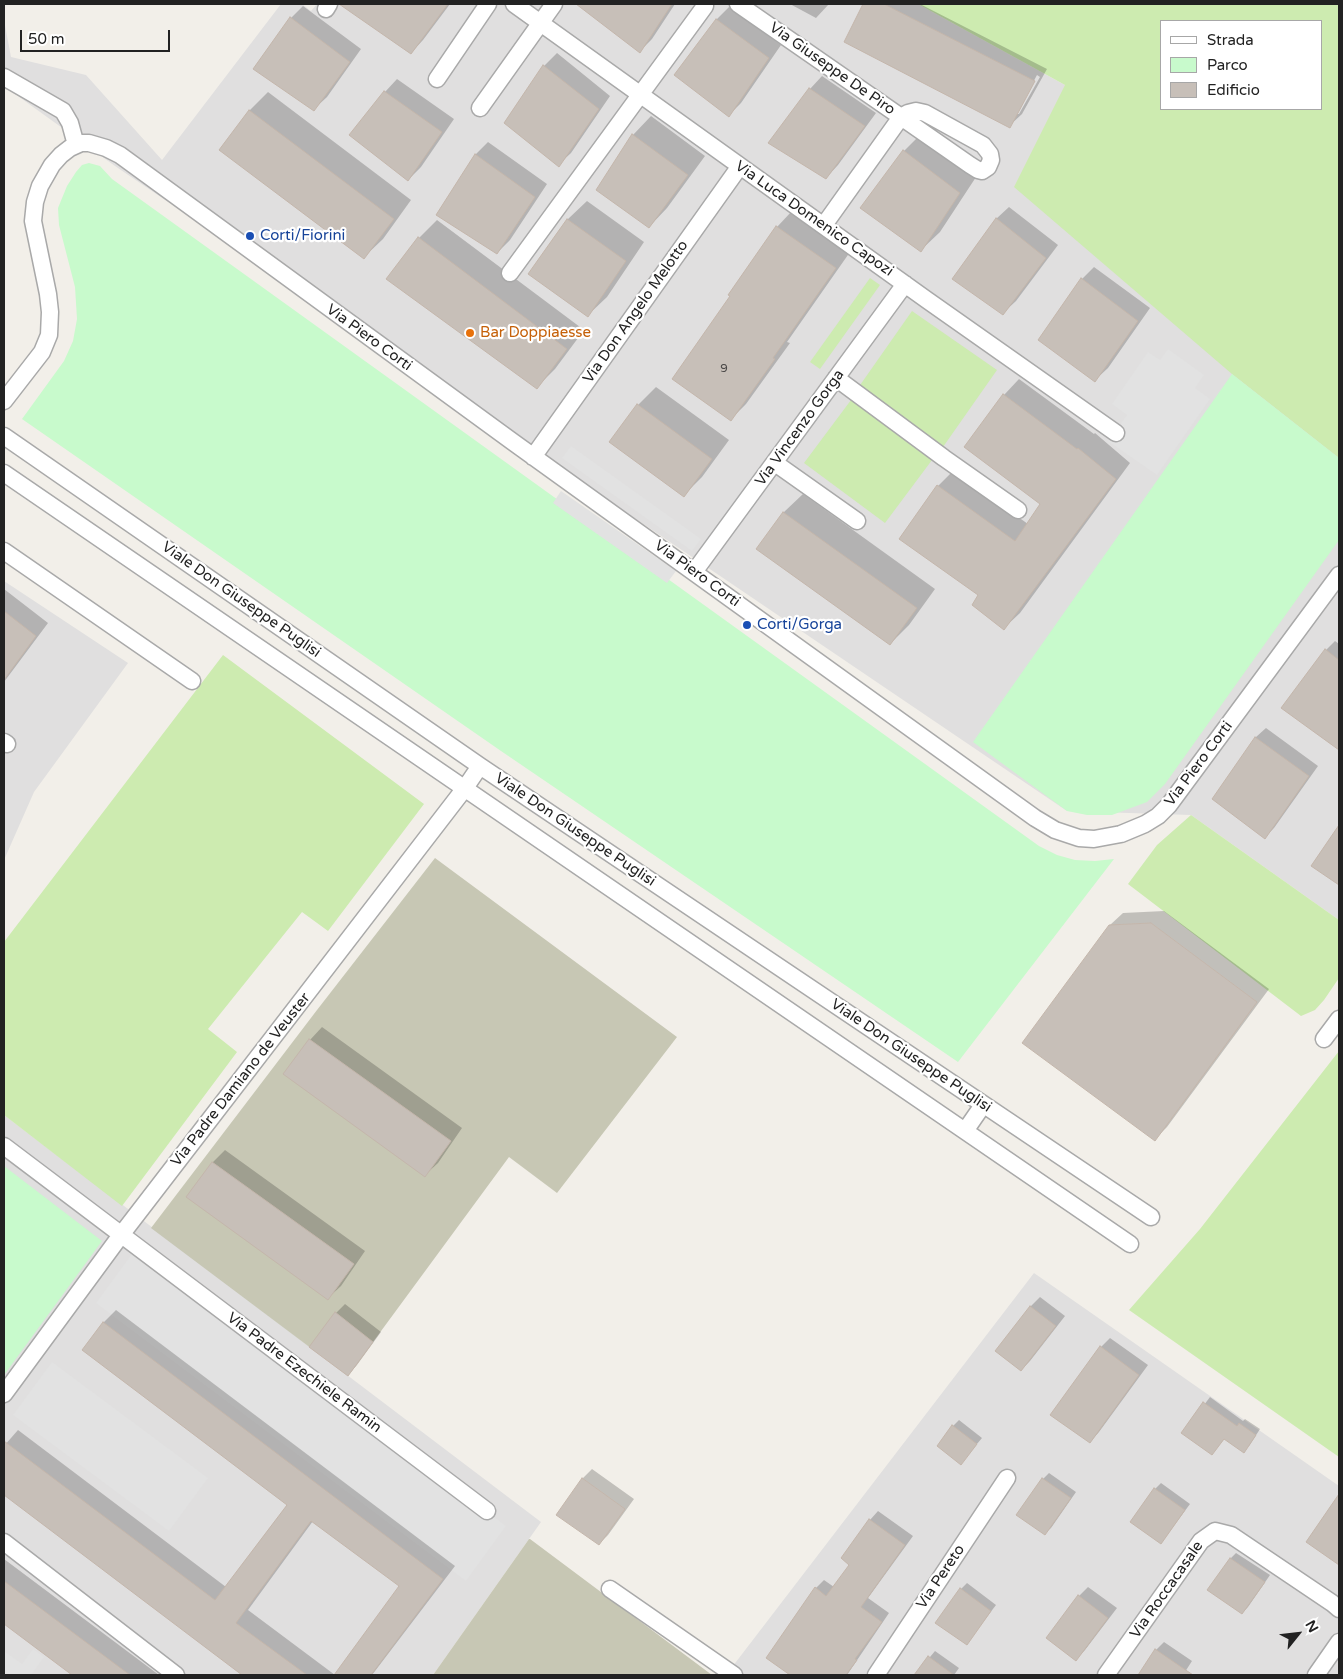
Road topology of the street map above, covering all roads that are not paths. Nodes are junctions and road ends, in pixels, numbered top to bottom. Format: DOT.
graph roads {
  1 [pos="488,4"];
  2 [pos="514,4"];
  3 [pos="554,4"];
  4 [pos="738,4"];
  5 [pos="705,6"];
  6 [pos="541,23"];
  7 [pos="4,77"];
  8 [pos="437,79"];
  9 [pos="640,94"];
  10 [pos="480,108"];
  11 [pos="901,117"];
  12 [pos="76,145"];
  13 [pos="740,166"];
  14 [pos="824,225"];
  15 [pos="510,273"];
  16 [pos="905,284"];
  17 [pos="836,378"];
  18 [pos="4,401"];
  19 [pos="1116,433"];
  20 [pos="4,436"];
  21 [pos="533,457"];
  22 [pos="775,463"];
  23 [pos="4,473"];
  24 [pos="1018,510"];
  25 [pos="857,521"];
  26 [pos="4,550"];
  27 [pos="694,572"];
  28 [pos="1339,575"];
  29 [pos="192,680"];
  30 [pos="480,766"];
  31 [pos="465,788"];
  32 [pos="1339,1019"];
  33 [pos="1324,1039"];
  34 [pos="983,1104"];
  35 [pos="965,1131"];
  36 [pos="4,1146"];
  37 [pos="1151,1217"];
  38 [pos="122,1235"];
  39 [pos="1130,1244"];
  40 [pos="4,1394"];
  41 [pos="1007,1478"];
  42 [pos="487,1511"];
  43 [pos="4,1542"];
  44 [pos="610,1589"];
  45 [pos="1339,1609"];
  46 [pos="1339,1642"];
  47 [pos="176,1675"];
  48 [pos="734,1675"];
  49 [pos="876,1675"];
  50 [pos="1106,1675"];
  51 [pos="1316,1675"];
  1 -- 8 [label="street"];
  2 -- 6 [label="street, Via Luca Domenico Capozi"];
  3 -- 6 [label="street"];
  4 -- 11 [label="street, Via Giuseppe De Piro"];
  5 -- 9 [label="street"];
  6 -- 9 [label="street, Via Luca Domenico Capozi"];
  6 -- 10 [label="street"];
  7 -- 12 [label="street"];
  9 -- 13 [label="street, Via Luca Domenico Capozi"];
  9 -- 15 [label="street"];
  11 -- 11 [label="street, Via Giuseppe De Piro"];
  11 -- 14 [label="street"];
  12 -- 18 [label="street"];
  12 -- 21 [label="street, Via Piero Corti"];
  13 -- 14 [label="street, Via Luca Domenico Capozi"];
  13 -- 21 [label="street, Via Don Angelo Melotto"];
  14 -- 16 [label="street, Via Luca Domenico Capozi"];
  16 -- 17 [label="street, Via Vincenzo Gorga"];
  16 -- 19 [label="street, Via Luca Domenico Capozi"];
  17 -- 22 [label="street, Via Vincenzo Gorga"];
  17 -- 24 [label="street"];
  20 -- 30 [label="street, Viale Don Giuseppe Puglisi"];
  21 -- 27 [label="street, Via Piero Corti"];
  22 -- 25 [label="street"];
  22 -- 27 [label="street, Via Vincenzo Gorga"];
  23 -- 31 [label="street, Viale Don Giuseppe Puglisi"];
  26 -- 29 [label="street"];
  27 -- 28 [label="street, Via Piero Corti"];
  30 -- 31 [label="street, Via Padre Damiano de Veuster"];
  30 -- 34 [label="street, Viale Don Giuseppe Puglisi"];
  31 -- 35 [label="street, Viale Don Giuseppe Puglisi"];
  31 -- 38 [label="street, Via Padre Damiano de Veuster"];
  32 -- 33 [label="street"];
  34 -- 35 [label="street"];
  34 -- 37 [label="street, Viale Don Giuseppe Puglisi"];
  35 -- 39 [label="street, Viale Don Giuseppe Puglisi"];
  36 -- 38 [label="street, Via Padre Ezechiele Ramin"];
  38 -- 40 [label="street, Via Padre Damiano de Veuster"];
  38 -- 42 [label="street, Via Padre Ezechiele Ramin"];
  41 -- 49 [label="street, Via Pereto"];
  43 -- 47 [label="street"];
  44 -- 48 [label="street"];
  45 -- 50 [label="street, Via Roccacasale"];
  46 -- 51 [label="street"];
}
